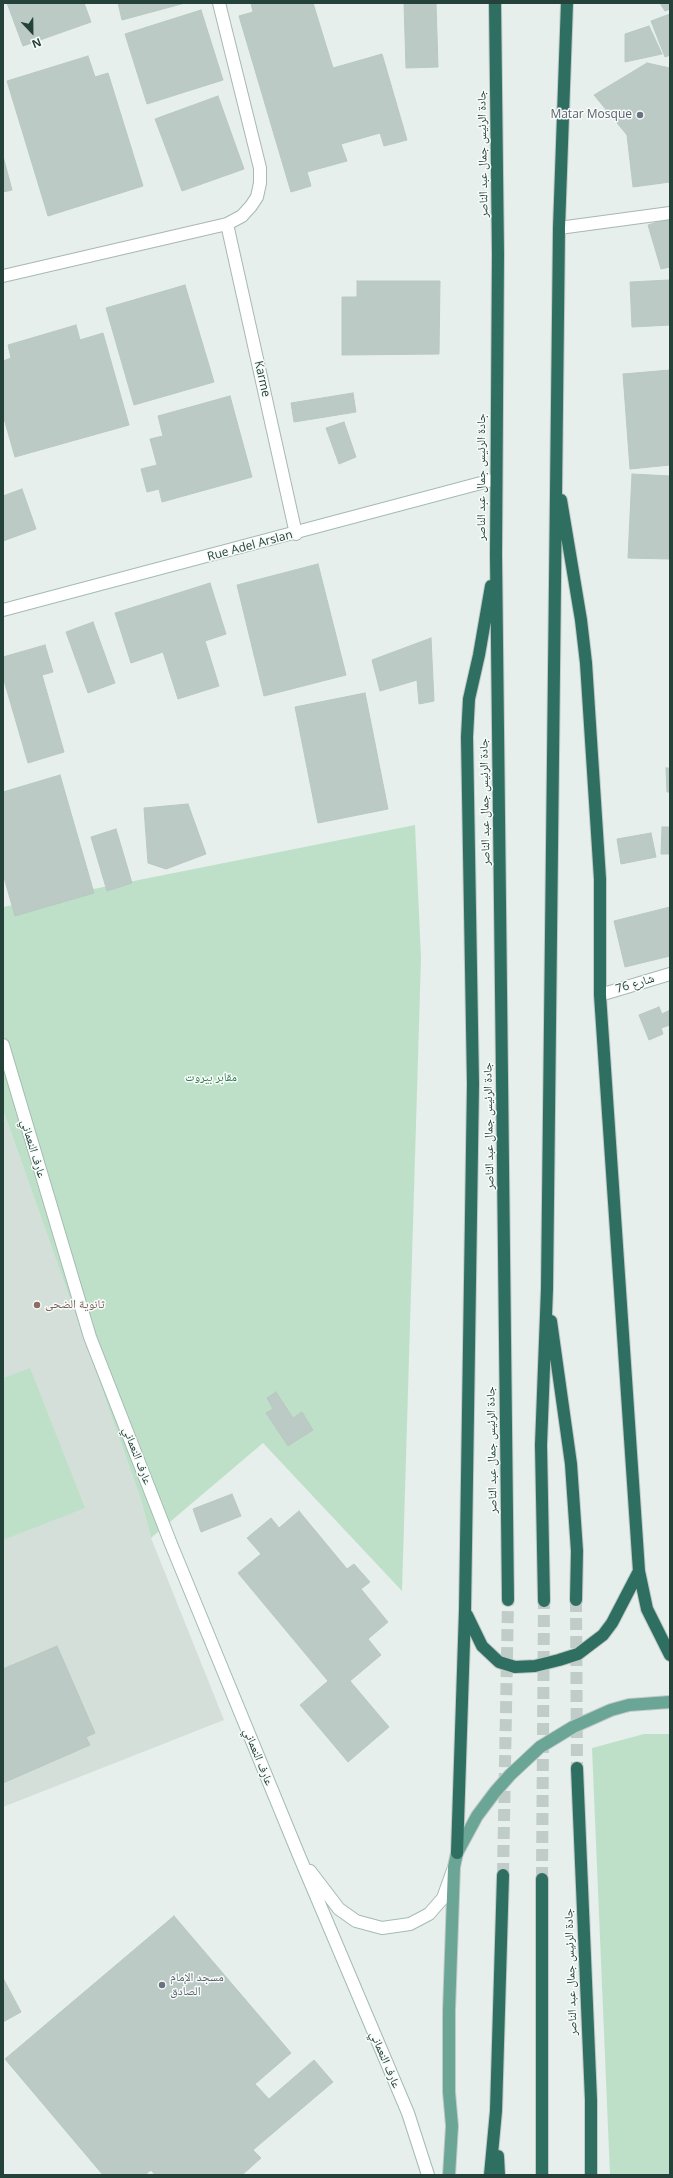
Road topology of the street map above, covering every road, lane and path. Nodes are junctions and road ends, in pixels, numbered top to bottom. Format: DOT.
graph roads {
  1 [pos="219,3"];
  2 [pos="495,3"];
  3 [pos="567,3"];
  4 [pos="670,213"];
  5 [pos="226,224"];
  6 [pos="560,228"];
  7 [pos="3,276"];
  8 [pos="556,468"];
  9 [pos="496,479"];
  10 [pos="296,534"];
  11 [pos="496,554"];
  12 [pos="3,610"];
  13 [pos="670,974"];
  14 [pos="600,995"];
  15 [pos="3,1045"];
  16 [pos="547,1289"];
  17 [pos="639,1570"];
  18 [pos="508,1600"];
  19 [pos="576,1600"];
  20 [pos="544,1601"];
  21 [pos="465,1610"];
  22 [pos="670,1655"];
  23 [pos="670,1702"];
  24 [pos="577,1768"];
  25 [pos="457,1852"];
  26 [pos="300,1858"];
  27 [pos="454,1867"];
  28 [pos="503,1874"];
  29 [pos="542,1879"];
  30 [pos="496,2111"];
  31 [pos="428,2175"];
  32 [pos="449,2175"];
  33 [pos="490,2175"];
  34 [pos="499,2175"];
  35 [pos="542,2175"];
  36 [pos="591,2175"];
  1 -- 5 [label="street"];
  2 -- 9 [label="highway, جادة الرئيس جمال عبد الناصر"];
  3 -- 6 [label="highway"];
  4 -- 6 [label="street"];
  5 -- 7 [label="street"];
  5 -- 10 [label="street, Karme"];
  6 -- 8 [label="highway"];
  8 -- 14 [label="highway"];
  8 -- 16 [label="highway"];
  9 -- 10 [label="street, Rue Adel Arslan"];
  9 -- 11 [label="highway, جادة الرئيس جمال عبد الناصر"];
  10 -- 12 [label="street, Rue Adel Arslan"];
  11 -- 18 [label="highway, جادة الرئيس جمال عبد الناصر"];
  11 -- 21 [label="highway"];
  13 -- 14 [label="street, شارع 76"];
  14 -- 17 [label="highway"];
  15 -- 26 [label="street, عارف النعماني"];
  16 -- 19 [label="highway"];
  16 -- 20 [label="highway"];
  17 -- 21 [label="highway"];
  17 -- 22 [label="highway"];
  21 -- 25 [label="highway"];
  23 -- 25 [label="main road"];
  24 -- 36 [label="highway, جادة الرئيس جمال عبد الناصر"];
  25 -- 27 [label="main road"];
  26 -- 27 [label="street, عارف النعماني"];
  26 -- 31 [label="street, عارف النعماني"];
  27 -- 32 [label="main road"];
  28 -- 30 [label="highway"];
  29 -- 35 [label="highway"];
  30 -- 33 [label="highway"];
  30 -- 34 [label="highway"];
}
